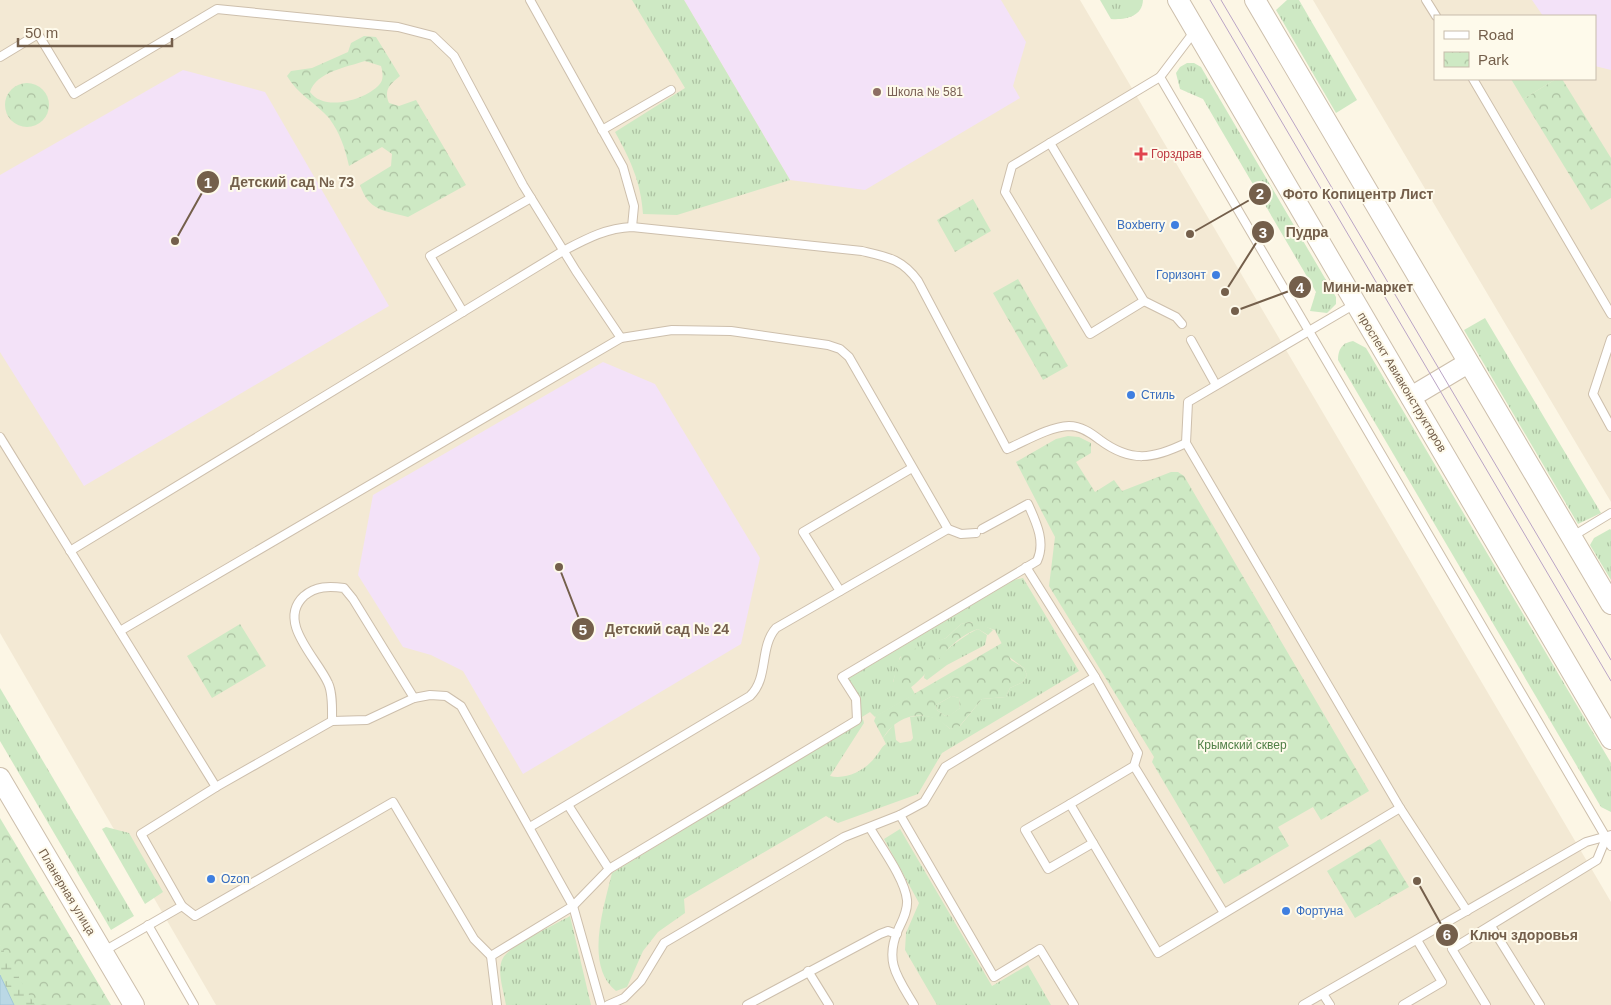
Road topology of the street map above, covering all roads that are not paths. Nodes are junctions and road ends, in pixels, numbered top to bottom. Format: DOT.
graph roads {
  1 [pos="530,0"];
  2 [pos="1178,0"];
  3 [pos="1426,0"];
  4 [pos="1260,4"];
  5 [pos="1435,15"];
  6 [pos="1195,30"];
  7 [pos="0,57"];
  8 [pos="1160,77"];
  9 [pos="1474,80"];
  10 [pos="671,90"];
  11 [pos="602,130"];
  12 [pos="1050,143"];
  13 [pos="531,198"];
  14 [pos="632,226"];
  15 [pos="563,251"];
  16 [pos="1144,301"];
  17 [pos="1355,304"];
  18 [pos="463,312"];
  19 [pos="1611,314"];
  20 [pos="1182,324"];
  21 [pos="1307,331"];
  22 [pos="621,338"];
  23 [pos="1611,339"];
  24 [pos="1192,340"];
  25 [pos="1468,363"];
  26 [pos="1216,385"];
  27 [pos="1410,397"];
  28 [pos="1611,427"];
  29 [pos="0,437"];
  30 [pos="1186,443"];
  31 [pos="912,468"];
  32 [pos="1611,513"];
  33 [pos="948,529"];
  34 [pos="1572,537"];
  35 [pos="70,551"];
  36 [pos="1026,566"];
  37 [pos="840,591"];
  38 [pos="1611,604"];
  39 [pos="120,631"];
  40 [pos="1095,678"];
  41 [pos="414,698"];
  42 [pos="332,721"];
  43 [pos="1611,739"];
  44 [pos="1134,766"];
  45 [pos="0,778"];
  46 [pos="216,787"];
  47 [pos="1070,804"];
  48 [pos="568,805"];
  49 [pos="1400,808"];
  50 [pos="900,815"];
  51 [pos="530,827"];
  52 [pos="870,828"];
  53 [pos="1609,837"];
  54 [pos="1093,843"];
  55 [pos="1611,846"];
  56 [pos="609,869"];
  57 [pos="182,906"];
  58 [pos="573,906"];
  59 [pos="1468,911"];
  60 [pos="1224,913"];
  61 [pos="148,925"];
  62 [pos="1491,926"];
  63 [pos="896,934"];
  64 [pos="1417,940"];
  65 [pos="103,952"];
  66 [pos="490,956"];
  67 [pos="808,971"];
  68 [pos="1323,994"];
  69 [pos="134,1005"];
  70 [pos="194,1005"];
  71 [pos="497,1005"];
  72 [pos="601,1005"];
  73 [pos="608,1005"];
  74 [pos="747,1005"];
  75 [pos="829,1005"];
  76 [pos="914,1005"];
  77 [pos="1074,1005"];
  78 [pos="1303,1005"];
  79 [pos="1330,1005"];
  80 [pos="1403,1005"];
  81 [pos="1486,1005"];
  82 [pos="1540,1005"];
  1 -- 11 [label="lane"];
  2 -- 6 [label="street, проспект Авиаконструкторов"];
  3 -- 5 [label="lane"];
  4 -- 25 [label="street"];
  6 -- 8 [label="lane"];
  6 -- 17 [label="street, проспект Авиаконструкторов"];
  7 -- 13 [label="lane"];
  8 -- 12 [label="lane"];
  8 -- 21 [label="lane"];
  9 -- 19 [label="lane"];
  10 -- 11 [label="lane"];
  11 -- 14 [label="lane"];
  12 -- 16 [label="lane"];
  12 -- 16 [label="lane"];
  13 -- 15 [label="lane"];
  13 -- 18 [label="lane"];
  14 -- 15 [label="lane"];
  14 -- 30 [label="lane"];
  15 -- 18 [label="lane"];
  15 -- 22 [label="lane"];
  16 -- 20 [label="lane"];
  17 -- 21 [label="lane"];
  17 -- 27 [label="street, проспект Авиаконструкторов"];
  18 -- 35 [label="lane"];
  21 -- 26 [label="lane"];
  21 -- 53 [label="lane"];
  22 -- 31 [label="lane"];
  22 -- 39 [label="lane"];
  23 -- 28 [label="lane"];
  24 -- 26 [label="lane"];
  25 -- 27 [label="street"];
  25 -- 34 [label="street"];
  26 -- 30 [label="lane"];
  27 -- 43 [label="street, проспект Авиаконструкторов"];
  29 -- 35 [label="lane"];
  30 -- 49 [label="lane"];
  31 -- 33 [label="lane"];
  31 -- 37 [label="lane"];
  32 -- 34 [label="lane"];
  33 -- 36 [label="lane"];
  33 -- 37 [label="lane"];
  34 -- 38 [label="street"];
  35 -- 39 [label="lane"];
  36 -- 40 [label="lane"];
  36 -- 56 [label="lane"];
  37 -- 48 [label="lane"];
  39 -- 46 [label="lane"];
  40 -- 44 [label="lane"];
  40 -- 50 [label="lane"];
  41 -- 42 [label="lane"];
  41 -- 42 [label="lane"];
  41 -- 51 [label="lane"];
  42 -- 46 [label="lane"];
  44 -- 47 [label="lane"];
  44 -- 60 [label="lane"];
  45 -- 65 [label="street, Планерная улица"];
  46 -- 57 [label="lane"];
  47 -- 54 [label="lane"];
  47 -- 54 [label="lane"];
  48 -- 51 [label="lane"];
  48 -- 56 [label="lane"];
  49 -- 59 [label="lane"];
  49 -- 60 [label="lane"];
  50 -- 52 [label="lane"];
  50 -- 77 [label="lane"];
  51 -- 58 [label="lane"];
  52 -- 63 [label="lane"];
  52 -- 73 [label="lane"];
  53 -- 55 [label="lane"];
  53 -- 59 [label="lane"];
  53 -- 62 [label="lane"];
  54 -- 60 [label="lane"];
  56 -- 58 [label="lane"];
  57 -- 61 [label="lane"];
  57 -- 66 [label="lane"];
  58 -- 66 [label="lane"];
  58 -- 72 [label="lane"];
  59 -- 64 [label="lane"];
  61 -- 65 [label="lane"];
  61 -- 70 [label="lane"];
  62 -- 81 [label="lane"];
  62 -- 82 [label="lane"];
  63 -- 67 [label="lane"];
  63 -- 76 [label="lane"];
  64 -- 68 [label="lane"];
  64 -- 80 [label="lane"];
  65 -- 69 [label="street, Планерная улица"];
  66 -- 71 [label="lane"];
  67 -- 74 [label="lane"];
  67 -- 75 [label="lane"];
  68 -- 78 [label="lane"];
  68 -- 79 [label="lane"];
}
